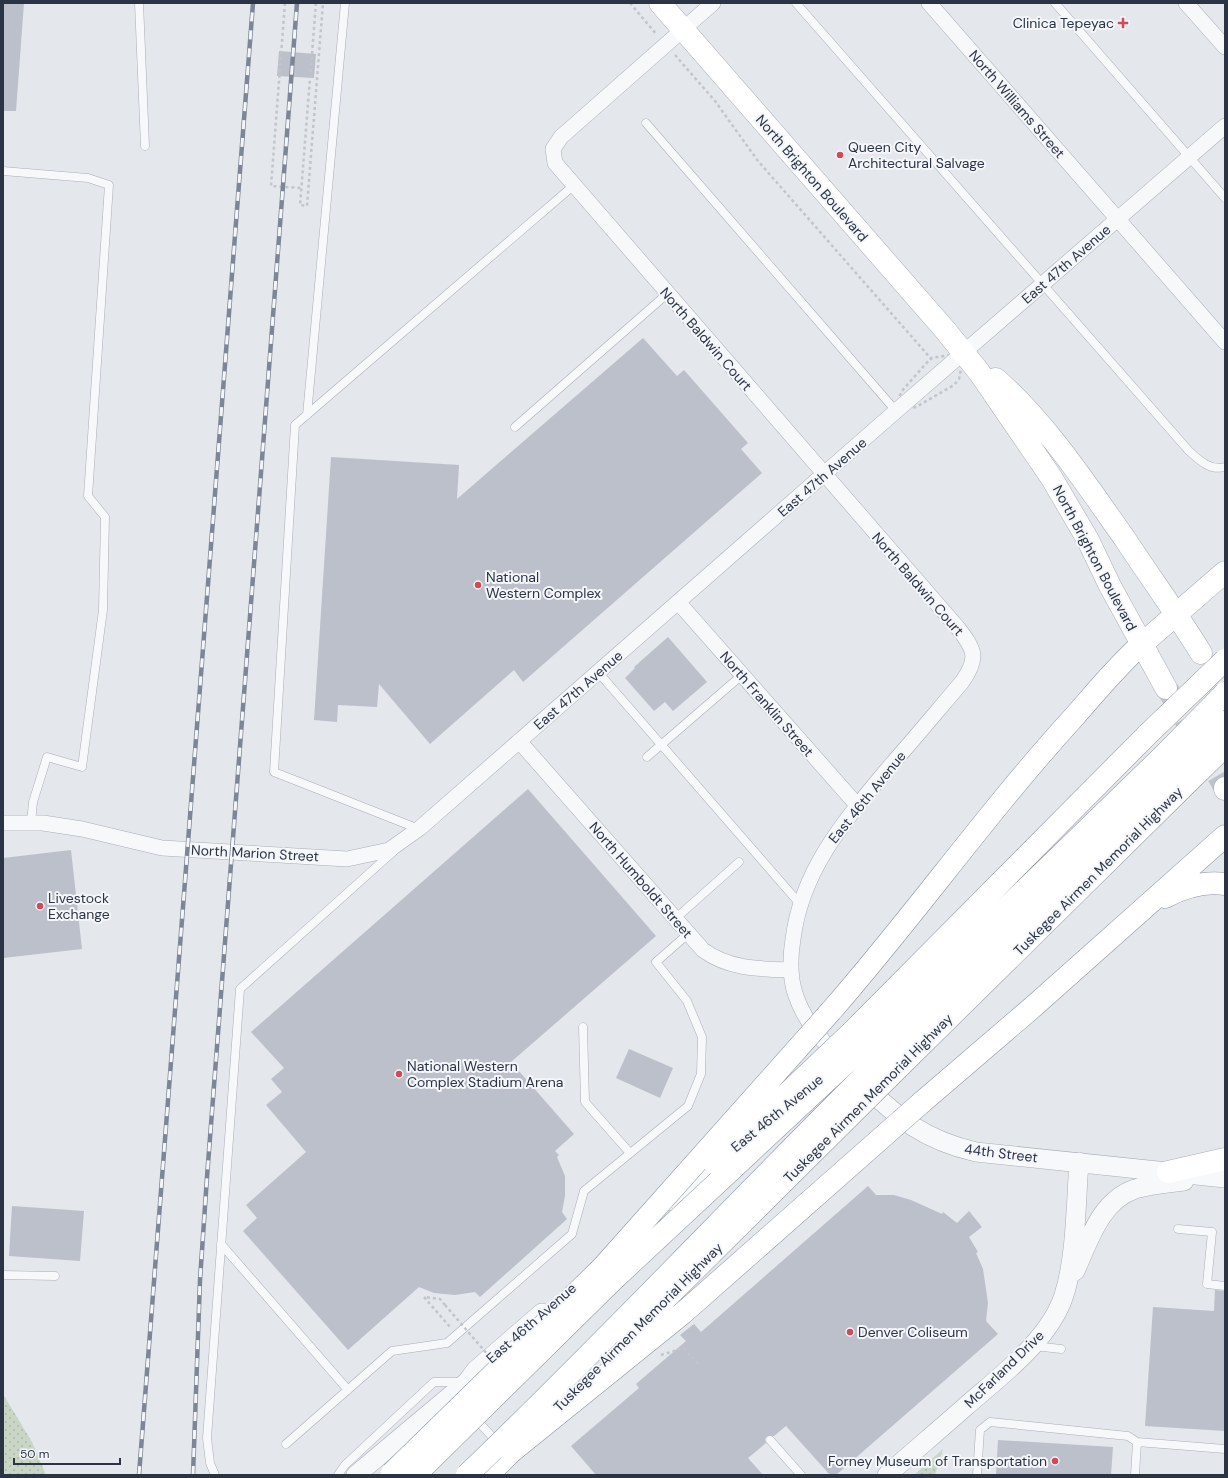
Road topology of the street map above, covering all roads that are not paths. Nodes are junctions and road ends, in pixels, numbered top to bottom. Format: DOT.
graph roads {
  1 [pos="139,3"];
  2 [pos="345,3"];
  3 [pos="660,3"];
  4 [pos="713,3"];
  5 [pos="796,3"];
  6 [pos="929,3"];
  7 [pos="1055,3"];
  8 [pos="1186,3"];
  9 [pos="683,29"];
  10 [pos="1225,47"];
  11 [pos="646,123"];
  12 [pos="1225,126"];
  13 [pos="145,146"];
  14 [pos="1189,157"];
  15 [pos="3,171"];
  16 [pos="573,186"];
  17 [pos="1225,198"];
  18 [pos="1118,220"];
  19 [pos="1043,284"];
  20 [pos="667,294"];
  21 [pos="1225,342"];
  22 [pos="964,353"];
  23 [pos="896,411"];
  24 [pos="307,415"];
  25 [pos="515,427"];
  26 [pos="1225,467"];
  27 [pos="825,474"];
  28 [pos="1225,572"];
  29 [pos="678,602"];
  30 [pos="1176,614"];
  31 [pos="1142,644"];
  32 [pos="1201,652"];
  33 [pos="1225,660"];
  34 [pos="973,664"];
  35 [pos="598,672"];
  36 [pos="742,675"];
  37 [pos="1166,688"];
  38 [pos="1225,692"];
  39 [pos="1225,722"];
  40 [pos="519,741"];
  41 [pos="661,744"];
  42 [pos="1225,746"];
  43 [pos="647,757"];
  44 [pos="1172,773"];
  45 [pos="857,806"];
  46 [pos="3,823"];
  47 [pos="31,823"];
  48 [pos="420,828"];
  49 [pos="1225,836"];
  50 [pos="739,862"];
  51 [pos="1225,884"];
  52 [pos="800,904"];
  53 [pos="1144,908"];
  54 [pos="675,919"];
  55 [pos="688,934"];
  56 [pos="790,970"];
  57 [pos="583,1027"];
  58 [pos="873,1052"];
  59 [pos="843,1065"];
  60 [pos="630,1153"];
  61 [pos="1080,1162"];
  62 [pos="1223,1171"];
  63 [pos="1168,1172"];
  64 [pos="1178,1229"];
  65 [pos="221,1244"];
  66 [pos="602,1268"];
  67 [pos="3,1275"];
  68 [pos="55,1276"];
  69 [pos="1225,1286"];
  70 [pos="1064,1294"];
  71 [pos="1032,1346"];
  72 [pos="1061,1349"];
  73 [pos="460,1388"];
  74 [pos="348,1390"];
  75 [pos="770,1440"];
  76 [pos="1137,1442"];
  77 [pos="286,1444"];
  78 [pos="503,1446"];
  79 [pos="1225,1449"];
  80 [pos="391,1474"];
  81 [pos="215,1475"];
  82 [pos="338,1475"];
  83 [pos="356,1475"];
  84 [pos="415,1475"];
  85 [pos="467,1475"];
  86 [pos="488,1475"];
  87 [pos="801,1475"];
  88 [pos="887,1475"];
  89 [pos="977,1475"];
  90 [pos="1134,1475"];
  1 -- 13 [label="lane"];
  2 -- 24 [label="lane"];
  3 -- 9 [label="main road, North Brighton Boulevard"];
  4 -- 9 [label="street, North Baldwin Court"];
  5 -- 19 [label="lane"];
  6 -- 18 [label="street, North Williams Street"];
  7 -- 14 [label="lane"];
  8 -- 10 [label="street"];
  9 -- 16 [label="street, North Baldwin Court"];
  9 -- 22 [label="main road, North Brighton Boulevard"];
  11 -- 23 [label="lane"];
  12 -- 14 [label="street, East 47th Avenue"];
  14 -- 17 [label="lane"];
  14 -- 18 [label="street, East 47th Avenue"];
  15 -- 47 [label="lane"];
  16 -- 20 [label="street, North Baldwin Court"];
  16 -- 24 [label="lane"];
  18 -- 19 [label="street, East 47th Avenue"];
  18 -- 21 [label="street"];
  19 -- 22 [label="street, East 47th Avenue"];
  19 -- 26 [label="lane"];
  20 -- 25 [label="lane"];
  20 -- 27 [label="street, North Baldwin Court"];
  22 -- 23 [label="street, East 47th Avenue"];
  22 -- 30 [label="main road, North Brighton Boulevard"];
  22 -- 31 [label="main road, North Brighton Boulevard"];
  23 -- 27 [label="street, East 47th Avenue"];
  24 -- 48 [label="lane"];
  27 -- 29 [label="street, East 47th Avenue"];
  27 -- 34 [label="street, North Baldwin Court"];
  28 -- 30 [label="main road"];
  29 -- 35 [label="street, East 47th Avenue"];
  29 -- 36 [label="street, North Franklin Street"];
  30 -- 31 [label="main road"];
  30 -- 32 [label="main road, North Brighton Boulevard"];
  31 -- 37 [label="main road, North Brighton Boulevard"];
  31 -- 66 [label="main road, bridge"];
  33 -- 58 [label="main road, Tuskegee Airmen Memorial Highway, bridge"];
  34 -- 45 [label="street, East 46th Avenue"];
  35 -- 40 [label="street, East 47th Avenue"];
  35 -- 41 [label="lane"];
  36 -- 41 [label="lane"];
  36 -- 45 [label="street, North Franklin Street"];
  38 -- 44 [label="main road, bridge"];
  39 -- 44 [label="main road, bridge"];
  40 -- 48 [label="street, East 47th Avenue"];
  40 -- 54 [label="street, North Humboldt Street"];
  41 -- 43 [label="lane"];
  41 -- 52 [label="lane"];
  42 -- 44 [label="main road, Tuskegee Airmen Memorial Highway, bridge"];
  44 -- 58 [label="main road, Tuskegee Airmen Memorial Highway"];
  44 -- 58 [label="main road"];
  45 -- 52 [label="street, East 46th Avenue"];
  46 -- 47 [label="street, North Marion Street"];
  47 -- 48 [label="street, North Marion Street"];
  48 -- 65 [label="lane"];
  49 -- 53 [label="main road"];
  50 -- 54 [label="lane"];
  51 -- 53 [label="main road"];
  52 -- 56 [label="street, East 46th Avenue"];
  53 -- 78 [label="main road, bridge"];
  54 -- 55 [label="street, North Humboldt Street"];
  55 -- 56 [label="street, North Humboldt Street"];
  55 -- 60 [label="lane"];
  56 -- 59 [label="street, 44th Street"];
  57 -- 60 [label="lane"];
  58 -- 66 [label="main road, Tuskegee Airmen Memorial Highway, bridge"];
  58 -- 78 [label="main road, Tuskegee Airmen Memorial Highway, bridge"];
  58 -- 84 [label="main road, bridge"];
  58 -- 85 [label="main road, bridge"];
  59 -- 61 [label="street, 44th Street"];
  59 -- 73 [label="street, East 46th Avenue"];
  60 -- 74 [label="lane"];
  61 -- 63 [label="street, 44th Street"];
  61 -- 70 [label="street, McFarland Drive"];
  62 -- 63 [label="main road"];
  62 -- 70 [label="street"];
  64 -- 69 [label="lane"];
  65 -- 74 [label="lane"];
  65 -- 81 [label="lane"];
  66 -- 80 [label="main road, bridge"];
  67 -- 68 [label="lane"];
  70 -- 71 [label="street, McFarland Drive"];
  71 -- 72 [label="lane"];
  71 -- 88 [label="street, McFarland Drive"];
  73 -- 78 [label="lane"];
  73 -- 82 [label="lane"];
  73 -- 83 [label="street, East 46th Avenue"];
  74 -- 77 [label="lane"];
  75 -- 87 [label="lane"];
  76 -- 79 [label="lane"];
  76 -- 89 [label="lane"];
  76 -- 90 [label="lane"];
  78 -- 86 [label="main road"];
}
